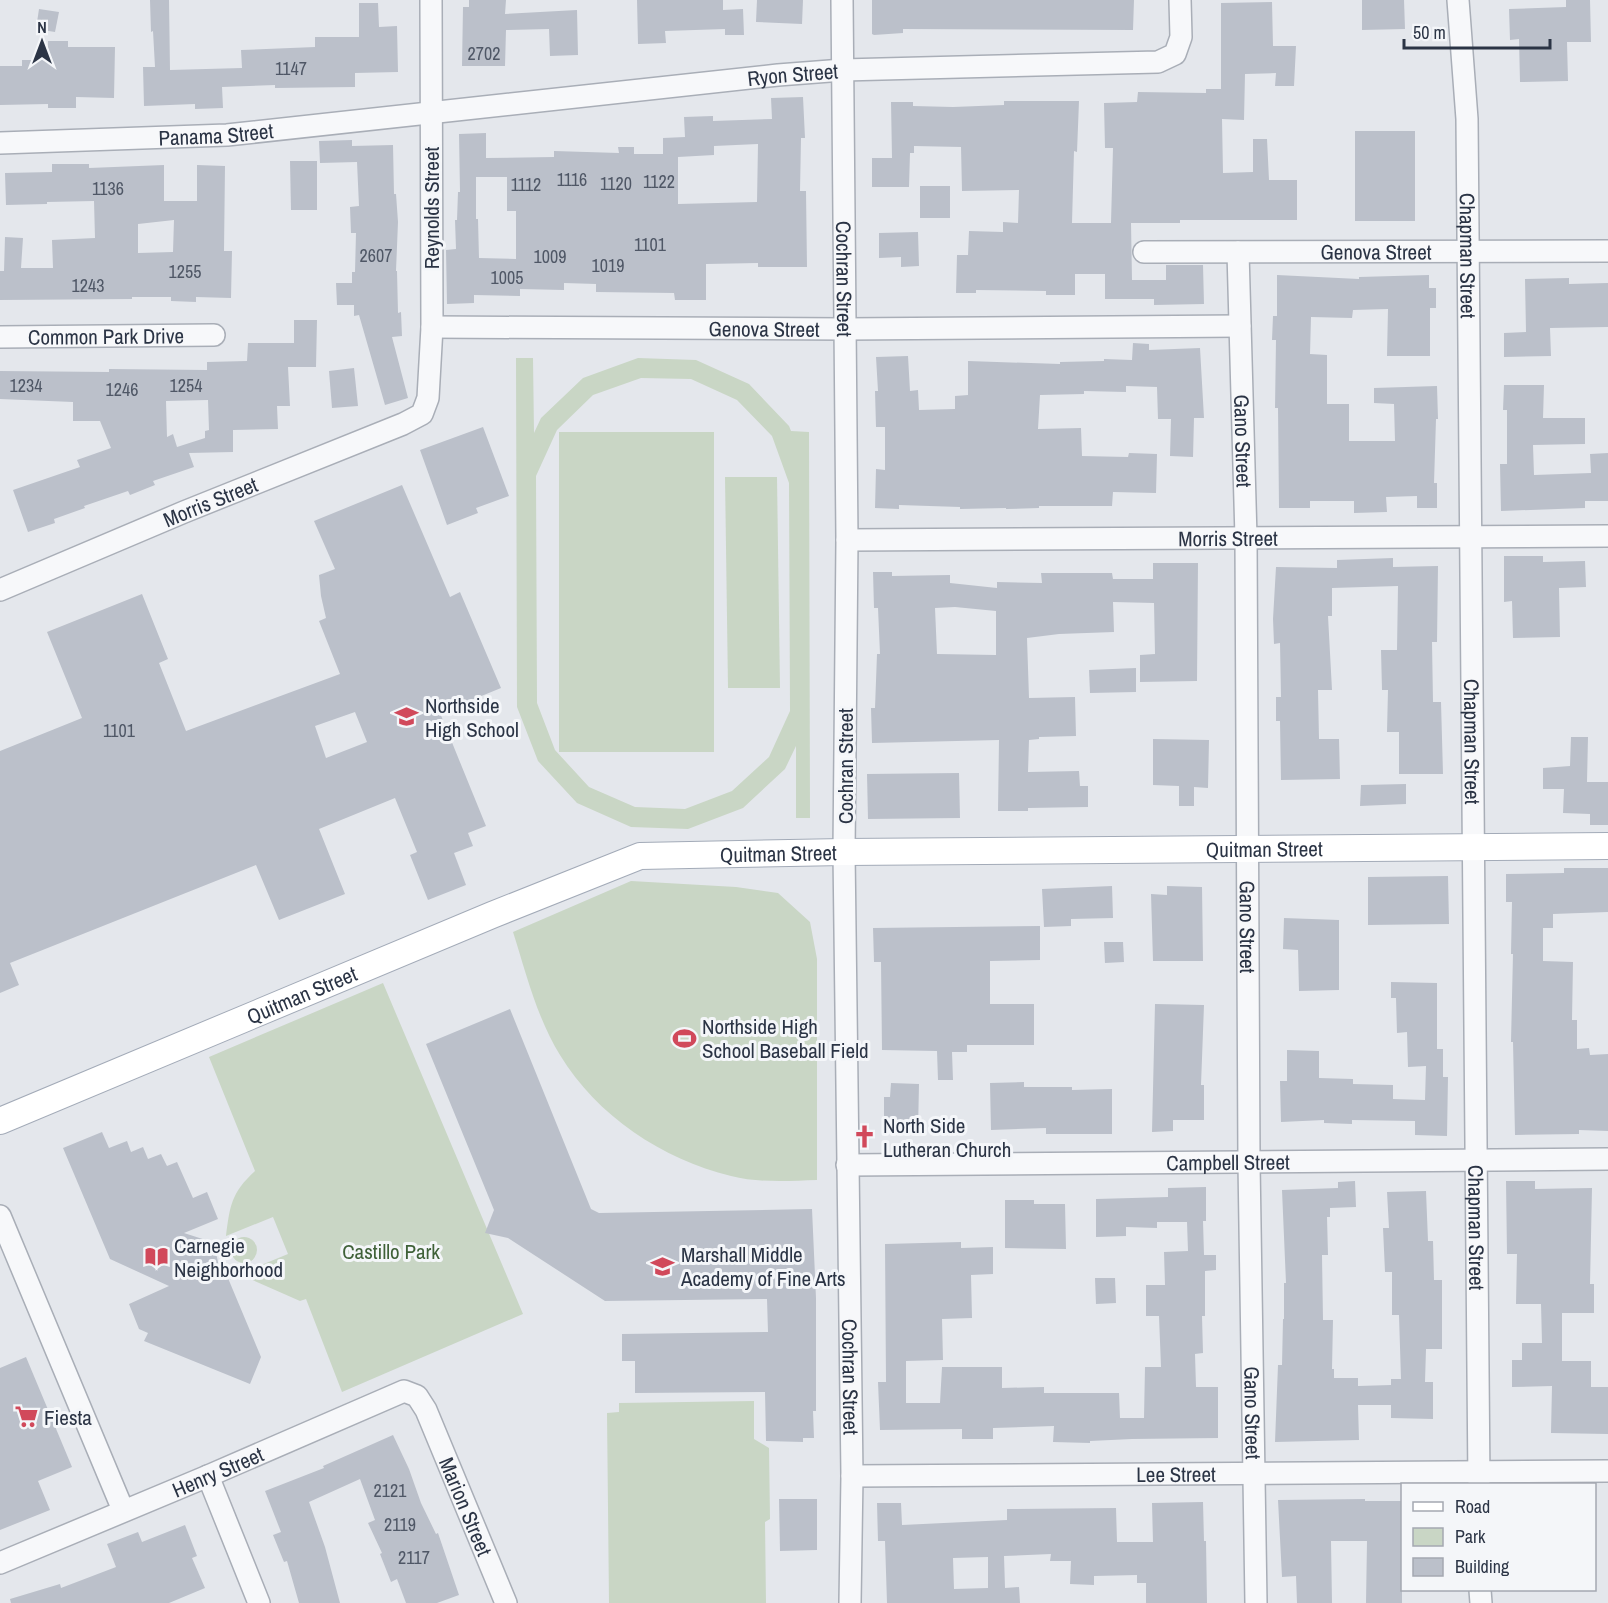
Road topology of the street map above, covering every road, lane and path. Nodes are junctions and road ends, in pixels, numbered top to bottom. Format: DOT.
graph roads {
  1 [pos="431,0"];
  2 [pos="842,0"];
  3 [pos="1180,0"];
  4 [pos="1458,0"];
  5 [pos="843,70"];
  6 [pos="431,114"];
  7 [pos="0,143"];
  8 [pos="1467,251"];
  9 [pos="1608,251"];
  10 [pos="1144,252"];
  11 [pos="1238,252"];
  12 [pos="1240,326"];
  13 [pos="432,327"];
  14 [pos="845,329"];
  15 [pos="214,335"];
  16 [pos="0,337"];
  17 [pos="422,414"];
  18 [pos="1608,536"];
  19 [pos="1471,537"];
  20 [pos="1246,538"];
  21 [pos="847,540"];
  22 [pos="0,590"];
  23 [pos="1608,846"];
  24 [pos="1474,848"];
  25 [pos="1248,849"];
  26 [pos="844,852"];
  27 [pos="0,1121"];
  28 [pos="1608,1159"];
  29 [pos="1477,1160"];
  30 [pos="1249,1163"];
  31 [pos="847,1165"];
  32 [pos="0,1216"];
  33 [pos="426,1410"];
  34 [pos="1608,1471"];
  35 [pos="1253,1473"];
  36 [pos="208,1476"];
  37 [pos="852,1476"];
  38 [pos="1479,1478"];
  39 [pos="123,1510"];
  40 [pos="0,1563"];
  41 [pos="259,1603"];
  42 [pos="506,1603"];
  43 [pos="850,1603"];
  44 [pos="1256,1603"];
  1 -- 6 [label="street, Reynolds Street"];
  2 -- 5 [label="street, Cochran Street"];
  3 -- 5 [label="street, Ryon Street"];
  4 -- 8 [label="street, Chapman Street"];
  5 -- 6 [label="street, Ryon Street"];
  5 -- 14 [label="street, Cochran Street"];
  6 -- 7 [label="street, Panama Street"];
  6 -- 13 [label="street, Reynolds Street"];
  8 -- 9 [label="street, Genova Street"];
  8 -- 11 [label="street, Genova Street"];
  8 -- 19 [label="street, Chapman Street"];
  10 -- 11 [label="street, Genova Street"];
  11 -- 12 [label="street, Gano Street"];
  12 -- 14 [label="street, Genova Street"];
  12 -- 20 [label="street, Gano Street"];
  13 -- 14 [label="street, Genova Street"];
  13 -- 17 [label="street, Reynolds Street"];
  14 -- 21 [label="street, Cochran Street"];
  15 -- 16 [label="street, Common Park Drive"];
  17 -- 22 [label="street, Morris Street"];
  18 -- 19 [label="street, Morris Street"];
  19 -- 20 [label="street, Morris Street"];
  19 -- 24 [label="street, Chapman Street"];
  20 -- 21 [label="street, Morris Street"];
  20 -- 25 [label="street, Gano Street"];
  21 -- 26 [label="street, Cochran Street"];
  23 -- 24 [label="main road, Quitman Street"];
  24 -- 25 [label="main road, Quitman Street"];
  24 -- 29 [label="street, Chapman Street"];
  25 -- 26 [label="main road, Quitman Street"];
  25 -- 30 [label="street, Gano Street"];
  26 -- 27 [label="main road, Quitman Street"];
  26 -- 31 [label="street, Cochran Street"];
  28 -- 29 [label="street, Campbell Street"];
  29 -- 30 [label="street, Campbell Street"];
  29 -- 38 [label="street, Chapman Street"];
  30 -- 31 [label="street, Campbell Street"];
  30 -- 35 [label="street, Gano Street"];
  31 -- 37 [label="street, Cochran Street"];
  32 -- 39 [label="street"];
  33 -- 36 [label="street, Henry Street"];
  33 -- 42 [label="street, Marion Street"];
  34 -- 38 [label="street, Lee Street"];
  35 -- 37 [label="street, Lee Street"];
  35 -- 38 [label="street, Lee Street"];
  35 -- 44 [label="street, Gano Street"];
  36 -- 39 [label="street, Henry Street"];
  36 -- 41 [label="street"];
  37 -- 43 [label="street, Cochran Street"];
  39 -- 40 [label="street, Henry Street"];
}
